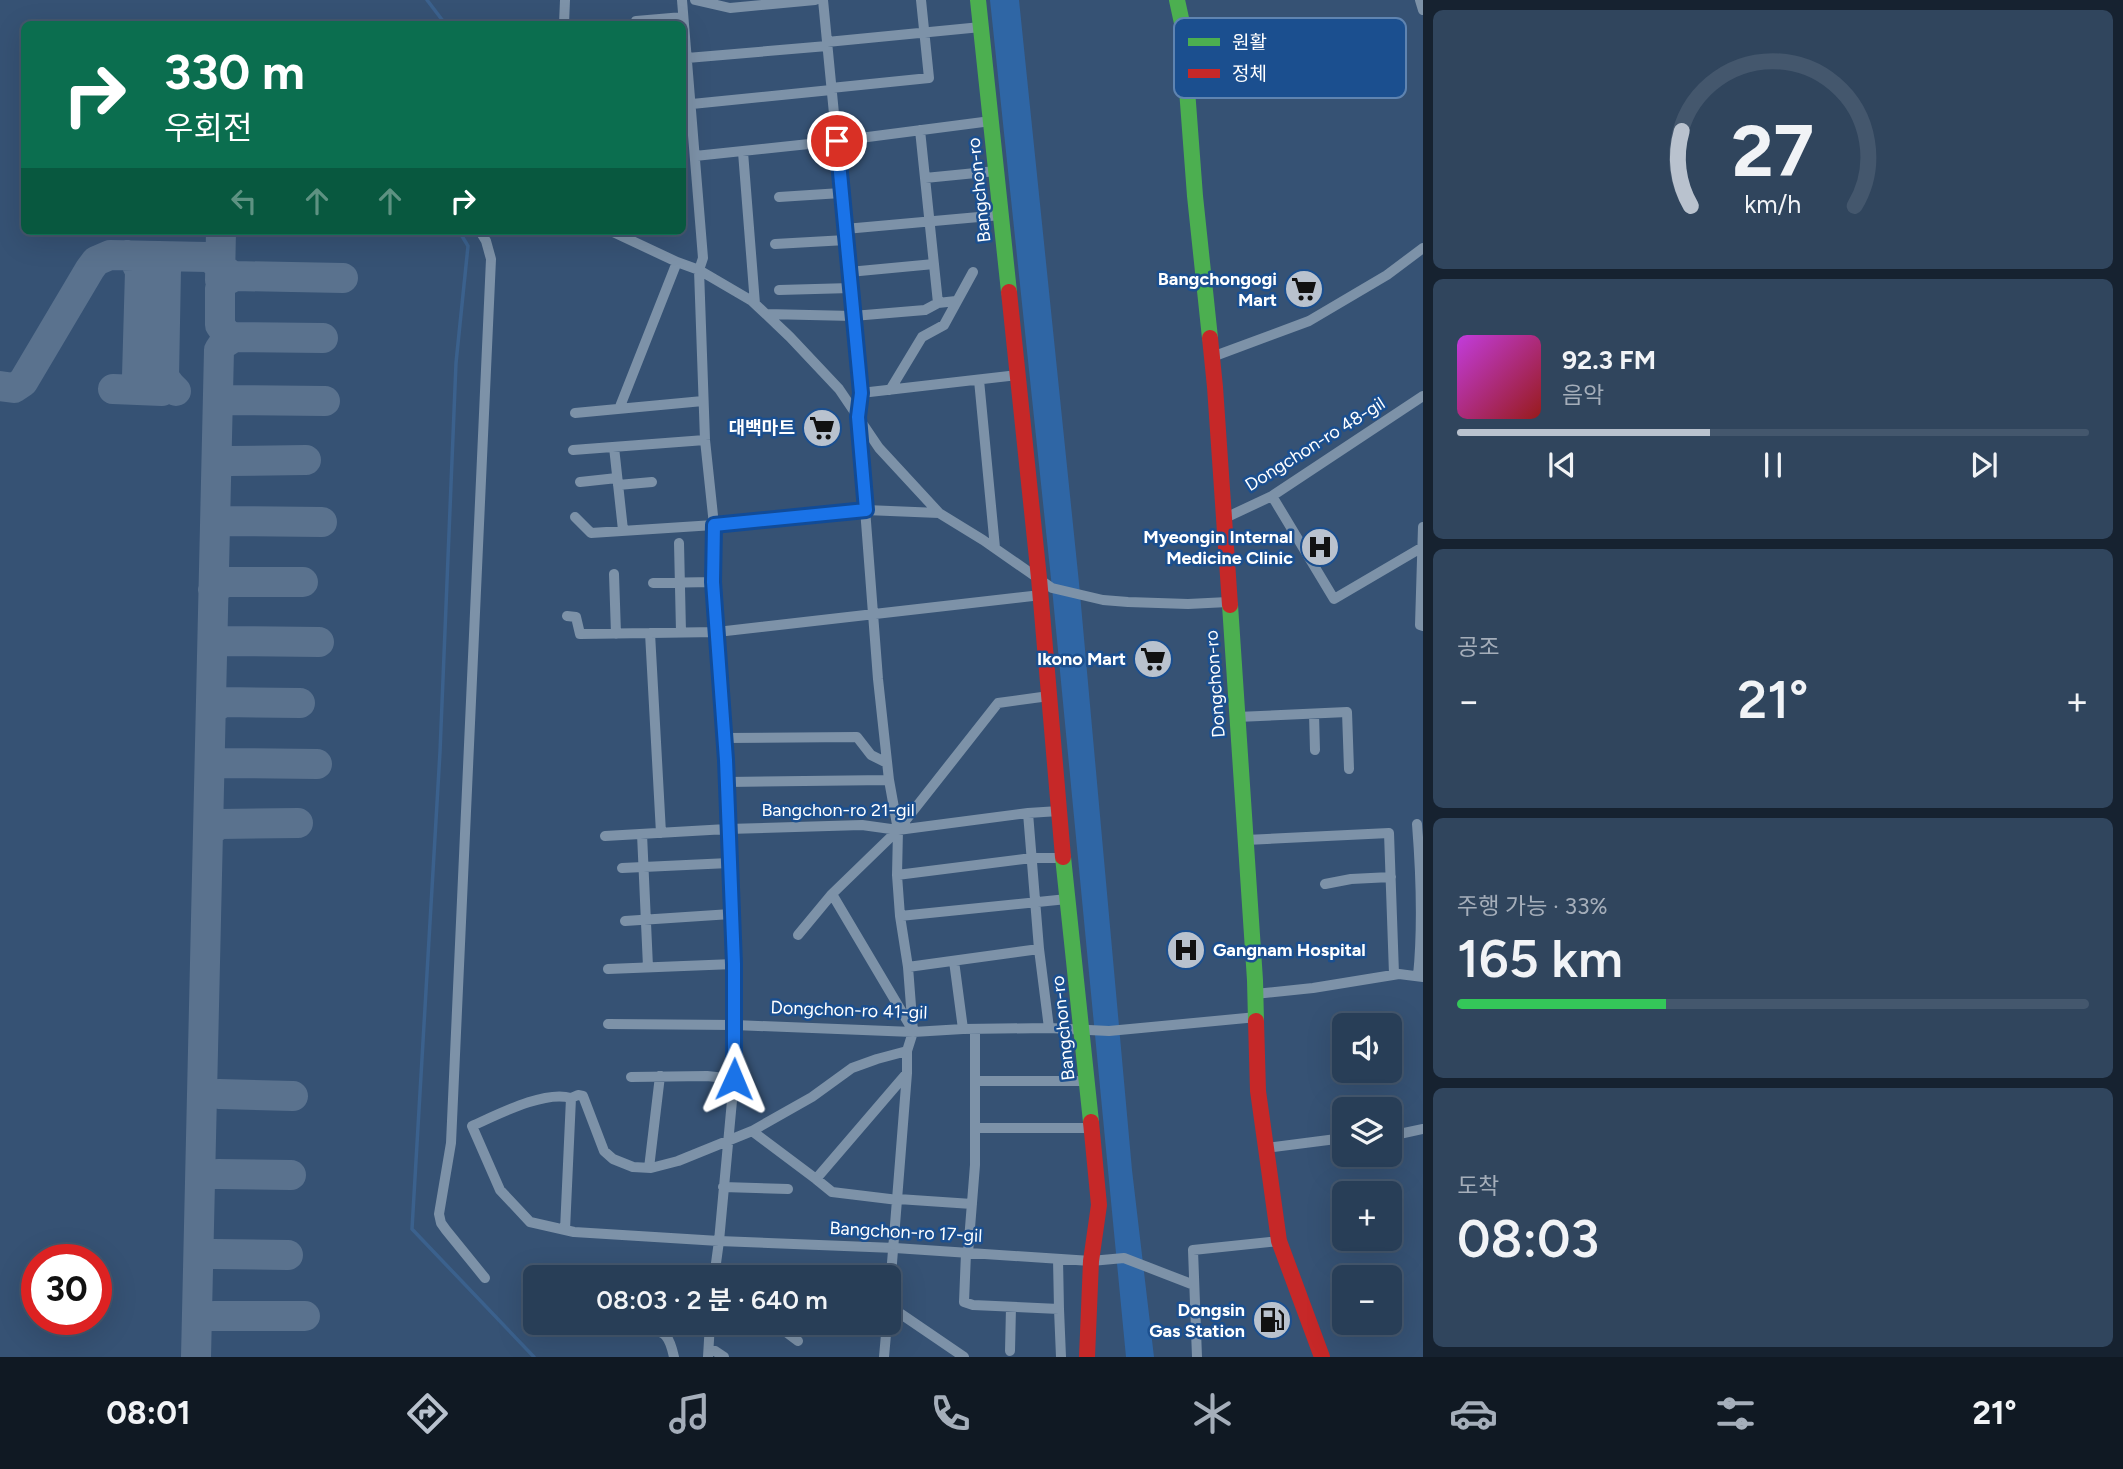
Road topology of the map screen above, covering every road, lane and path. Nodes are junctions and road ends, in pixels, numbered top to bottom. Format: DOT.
graph roads {
  1 [pos="565,0"];
  2 [pos="682,0"];
  3 [pos="695,0"];
  4 [pos="815,0"];
  5 [pos="823,0"];
  6 [pos="921,0"];
  7 [pos="978,0"];
  8 [pos="1177,0"];
  9 [pos="1420,0"];
  10 [pos="710,2"];
  11 [pos="1423,10"];
  12 [pos="683,17"];
  13 [pos="1181,18"];
  14 [pos="564,21"];
  15 [pos="636,21"];
  16 [pos="683,21"];
  17 [pos="981,27"];
  18 [pos="924,33"];
  19 [pos="827,44"];
  20 [pos="686,48"];
  21 [pos="687,58"];
  22 [pos="831,89"];
  23 [pos="1188,98"];
  24 [pos="687,104"];
  25 [pos="991,121"];
  26 [pos="920,130"];
  27 [pos="837,141"];
  28 [pos="743,152"];
  29 [pos="695,156"];
  30 [pos="996,171"];
  31 [pos="925,178"];
  32 [pos="842,193"];
  33 [pos="779,197"];
  34 [pos="1001,215"];
  35 [pos="930,222"];
  36 [pos="845,234"];
  37 [pos="482,235"];
  38 [pos="620,235"];
  39 [pos="775,244"];
  40 [pos="1423,248"];
  41 [pos="677,262"];
  42 [pos="934,264"];
  43 [pos="699,270"];
  44 [pos="849,272"];
  45 [pos="973,272"];
  46 [pos="851,288"];
  47 [pos="779,290"];
  48 [pos="956,301"];
  49 [pos="938,303"];
  50 [pos="755,304"];
  51 [pos="766,314"];
  52 [pos="853,316"];
  53 [pos="1212,357"];
  54 [pos="1018,375"];
  55 [pos="979,380"];
  56 [pos="890,390"];
  57 [pos="861,393"];
  58 [pos="1423,396"];
  59 [pos="703,401"];
  60 [pos="619,409"];
  61 [pos="575,413"];
  62 [pos="858,417"];
  63 [pos="705,440"];
  64 [pos="614,447"];
  65 [pos="573,450"];
  66 [pos="580,482"];
  67 [pos="618,482"];
  68 [pos="652,482"];
  69 [pos="1272,496"];
  70 [pos="866,510"];
  71 [pos="939,513"];
  72 [pos="575,517"];
  73 [pos="1223,519"];
  74 [pos="714,525"];
  75 [pos="1423,527"];
  76 [pos="623,530"];
  77 [pos="679,543"];
  78 [pos="995,548"];
  79 [pos="1421,548"];
  80 [pos="614,573"];
  81 [pos="1039,578"];
  82 [pos="680,582"];
  83 [pos="713,582"];
  84 [pos="653,583"];
  85 [pos="1041,595"];
  86 [pos="1228,601"];
  87 [pos="874,613"];
  88 [pos="566,616"];
  89 [pos="1423,626"];
  90 [pos="681,632"];
  91 [pos="717,632"];
  92 [pos="616,634"];
  93 [pos="650,634"];
  94 [pos="1049,696"];
  95 [pos="1314,714"];
  96 [pos="1237,718"];
  97 [pos="725,738"];
  98 [pos="1315,750"];
  99 [pos="887,763"];
  100 [pos="1349,769"];
  101 [pos="889,780"];
  102 [pos="727,782"];
  103 [pos="1059,811"];
  104 [pos="1028,813"];
  105 [pos="1417,824"];
  106 [pos="727,829"];
  107 [pos="898,830"];
  108 [pos="661,833"];
  109 [pos="642,834"];
  110 [pos="605,835"];
  111 [pos="1246,840"];
  112 [pos="1032,858"];
  113 [pos="1063,858"];
  114 [pos="729,863"];
  115 [pos="622,868"];
  116 [pos="645,868"];
  117 [pos="897,875"];
  118 [pos="1391,877"];
  119 [pos="1325,884"];
  120 [pos="832,894"];
  121 [pos="1067,899"];
  122 [pos="1035,902"];
  123 [pos="731,914"];
  124 [pos="900,916"];
  125 [pos="646,919"];
  126 [pos="625,921"];
  127 [pos="798,935"];
  128 [pos="1039,949"];
  129 [pos="954,961"];
  130 [pos="734,964"];
  131 [pos="648,967"];
  132 [pos="908,967"];
  133 [pos="608,969"];
  134 [pos="1394,975"];
  135 [pos="1420,976"];
  136 [pos="1255,994"];
  137 [pos="1257,1017"];
  138 [pos="608,1024"];
  139 [pos="735,1024"];
  140 [pos="1049,1028"];
  141 [pos="969,1029"];
  142 [pos="1083,1031"];
  143 [pos="913,1032"];
  144 [pos="907,1051"];
  145 [pos="907,1073"];
  146 [pos="660,1076"];
  147 [pos="631,1077"];
  148 [pos="734,1079"];
  149 [pos="975,1081"];
  150 [pos="1088,1081"];
  151 [pos="571,1098"];
  152 [pos="472,1126"];
  153 [pos="452,1127"];
  154 [pos="975,1128"];
  155 [pos="1092,1128"];
  156 [pos="1423,1129"];
  157 [pos="752,1131"];
  158 [pos="1402,1133"];
  159 [pos="1332,1140"];
  160 [pos="728,1141"];
  161 [pos="1266,1148"];
  162 [pos="649,1168"];
  163 [pos="816,1179"];
  164 [pos="723,1186"];
  165 [pos="788,1189"];
  166 [pos="898,1199"];
  167 [pos="972,1204"];
  168 [pos="565,1230"];
  169 [pos="719,1241"];
  170 [pos="1279,1241"];
  171 [pos="895,1248"];
  172 [pos="967,1253"];
  173 [pos="1058,1259"];
  174 [pos="1091,1261"];
  175 [pos="716,1265"];
  176 [pos="893,1265"];
  177 [pos="485,1278"];
  178 [pos="1194,1285"];
  179 [pos="1011,1307"];
  180 [pos="1059,1309"];
  181 [pos="901,1314"];
  182 [pos="664,1335"];
  183 [pos="710,1335"];
  184 [pos="790,1335"];
  185 [pos="886,1335"];
  186 [pos="798,1341"];
  187 [pos="1010,1351"];
  188 [pos="709,1353"];
  189 [pos="674,1357"];
  190 [pos="724,1357"];
  191 [pos="884,1357"];
  192 [pos="964,1357"];
  193 [pos="1061,1357"];
  194 [pos="1087,1357"];
  195 [pos="1197,1357"];
  196 [pos="1322,1357"];
  1 -- 14 [label="street"];
  2 -- 12 [label="street"];
  3 -- 10 [label="street"];
  4 -- 10 [label="street"];
  5 -- 19 [label="street"];
  6 -- 18 [label="street"];
  7 -- 17 [label="main road, Bangchon-ro"];
  8 -- 13 [label="main road, Dongchon-ro"];
  9 -- 11 [label="street"];
  12 -- 15 [label="street"];
  12 -- 16 [label="street"];
  17 -- 18 [label="street"];
  17 -- 25 [label="main road, Bangchon-ro"];
  18 -- 19 [label="street"];
  18 -- 22 [label="street"];
  19 -- 21 [label="street"];
  19 -- 22 [label="street"];
  20 -- 21 [label="street"];
  21 -- 24 [label="street"];
  22 -- 24 [label="street"];
  22 -- 27 [label="street"];
  23 -- 53 [label="main road, Dongchon-ro"];
  24 -- 29 [label="street"];
  25 -- 26 [label="street"];
  25 -- 30 [label="main road, Bangchon-ro"];
  26 -- 27 [label="street"];
  26 -- 31 [label="street"];
  27 -- 28 [label="street"];
  27 -- 32 [label="street"];
  28 -- 29 [label="street"];
  28 -- 50 [label="street"];
  29 -- 43 [label="street"];
  30 -- 31 [label="street"];
  30 -- 34 [label="main road, Bangchon-ro"];
  31 -- 35 [label="street"];
  32 -- 33 [label="street"];
  32 -- 36 [label="street"];
  34 -- 35 [label="street"];
  34 -- 54 [label="main road, Bangchon-ro"];
  35 -- 36 [label="street"];
  35 -- 42 [label="street"];
  36 -- 39 [label="street"];
  36 -- 44 [label="street"];
  37 -- 153 [label="street"];
  38 -- 41 [label="street"];
  40 -- 53 [label="street"];
  41 -- 43 [label="street"];
  41 -- 60 [label="street"];
  42 -- 44 [label="street"];
  42 -- 49 [label="street"];
  43 -- 50 [label="street"];
  43 -- 59 [label="street"];
  44 -- 46 [label="street"];
  45 -- 48 [label="street"];
  46 -- 47 [label="street"];
  46 -- 52 [label="street"];
  48 -- 49 [label="street"];
  48 -- 56 [label="street"];
  49 -- 52 [label="street"];
  50 -- 51 [label="street"];
  51 -- 52 [label="street"];
  51 -- 62 [label="street"];
  52 -- 57 [label="street"];
  53 -- 73 [label="main road, Dongchon-ro"];
  54 -- 55 [label="street"];
  54 -- 81 [label="main road, Bangchon-ro"];
  55 -- 56 [label="street"];
  55 -- 78 [label="street"];
  56 -- 57 [label="street"];
  57 -- 62 [label="street"];
  58 -- 69 [label="street, Dongchon-ro 48-gil"];
  59 -- 60 [label="street"];
  59 -- 63 [label="street"];
  60 -- 61 [label="street"];
  62 -- 70 [label="street"];
  62 -- 71 [label="street"];
  63 -- 64 [label="street"];
  63 -- 74 [label="street"];
  64 -- 65 [label="street"];
  64 -- 67 [label="street"];
  66 -- 67 [label="street"];
  67 -- 68 [label="street"];
  67 -- 76 [label="street"];
  69 -- 73 [label="street, Dongchon-ro 48-gil"];
  69 -- 79 [label="street"];
  70 -- 71 [label="street"];
  70 -- 74 [label="street"];
  70 -- 87 [label="street"];
  71 -- 78 [label="street"];
  72 -- 76 [label="street"];
  73 -- 86 [label="main road, Dongchon-ro"];
  74 -- 76 [label="street"];
  74 -- 83 [label="street"];
  75 -- 79 [label="street"];
  77 -- 82 [label="street"];
  78 -- 81 [label="street"];
  79 -- 89 [label="street"];
  80 -- 92 [label="street"];
  81 -- 85 [label="main road, Bangchon-ro"];
  81 -- 86 [label="street"];
  82 -- 83 [label="street"];
  82 -- 84 [label="street"];
  82 -- 90 [label="street"];
  83 -- 91 [label="street"];
  85 -- 87 [label="street"];
  85 -- 94 [label="main road, Bangchon-ro"];
  86 -- 96 [label="main road, Dongchon-ro"];
  87 -- 91 [label="street"];
  87 -- 99 [label="street"];
  88 -- 92 [label="street"];
  90 -- 91 [label="street"];
  90 -- 93 [label="street"];
  91 -- 97 [label="street"];
  92 -- 93 [label="street"];
  93 -- 108 [label="street"];
  94 -- 103 [label="main road, Bangchon-ro"];
  94 -- 107 [label="street"];
  95 -- 96 [label="street"];
  95 -- 98 [label="street"];
  95 -- 100 [label="street"];
  96 -- 111 [label="main road, Dongchon-ro"];
  97 -- 99 [label="street"];
  97 -- 102 [label="street"];
  99 -- 101 [label="street"];
  101 -- 102 [label="street"];
  101 -- 107 [label="street"];
  102 -- 106 [label="street"];
  103 -- 104 [label="street, Bangchon-ro 21-gil"];
  103 -- 113 [label="main road, Bangchon-ro"];
  104 -- 107 [label="street, Bangchon-ro 21-gil"];
  104 -- 112 [label="street"];
  105 -- 135 [label="street"];
  106 -- 107 [label="street, Bangchon-ro 21-gil"];
  106 -- 108 [label="street, Bangchon-ro 21-gil"];
  106 -- 114 [label="street"];
  107 -- 117 [label="street"];
  107 -- 120 [label="street"];
  108 -- 109 [label="street, Bangchon-ro 21-gil"];
  109 -- 110 [label="street, Bangchon-ro 21-gil"];
  109 -- 116 [label="street"];
  111 -- 118 [label="street"];
  111 -- 136 [label="main road, Dongchon-ro"];
  112 -- 113 [label="street"];
  112 -- 117 [label="street"];
  112 -- 122 [label="street"];
  113 -- 121 [label="main road, Bangchon-ro"];
  114 -- 116 [label="street"];
  114 -- 123 [label="street"];
  115 -- 116 [label="street"];
  116 -- 125 [label="street"];
  117 -- 124 [label="street"];
  118 -- 119 [label="street"];
  118 -- 134 [label="street"];
  120 -- 127 [label="street"];
  120 -- 143 [label="street"];
  121 -- 122 [label="street"];
  121 -- 142 [label="main road, Bangchon-ro"];
  122 -- 124 [label="street"];
  122 -- 128 [label="street"];
  123 -- 125 [label="street"];
  123 -- 130 [label="street"];
  124 -- 132 [label="street"];
  125 -- 126 [label="street"];
  125 -- 131 [label="street"];
  128 -- 129 [label="street"];
  128 -- 140 [label="street"];
  129 -- 132 [label="street"];
  129 -- 141 [label="street"];
  130 -- 131 [label="street"];
  130 -- 139 [label="street"];
  131 -- 133 [label="street"];
  132 -- 143 [label="street"];
  134 -- 135 [label="street"];
  134 -- 136 [label="street"];
  136 -- 137 [label="main road, Dongchon-ro"];
  137 -- 142 [label="street, Dongchon-ro 41-gil"];
  137 -- 161 [label="main road, Dongchon-ro"];
  138 -- 139 [label="street, Dongchon-ro 41-gil"];
  139 -- 143 [label="street, Dongchon-ro 41-gil"];
  139 -- 148 [label="street"];
  140 -- 141 [label="street, Dongchon-ro 41-gil"];
  140 -- 142 [label="street, Dongchon-ro 41-gil"];
  141 -- 143 [label="street, Dongchon-ro 41-gil"];
  141 -- 149 [label="street"];
  142 -- 150 [label="main road, Bangchon-ro"];
  143 -- 144 [label="street"];
  144 -- 145 [label="street"];
  144 -- 157 [label="street"];
  145 -- 163 [label="street"];
  145 -- 166 [label="street"];
  146 -- 147 [label="street"];
  146 -- 148 [label="street"];
  146 -- 162 [label="street"];
  148 -- 160 [label="street"];
  149 -- 150 [label="street"];
  149 -- 154 [label="street"];
  150 -- 155 [label="main road, Bangchon-ro"];
  151 -- 152 [label="street"];
  151 -- 162 [label="street"];
  151 -- 168 [label="street"];
  152 -- 153 [label="street"];
  152 -- 168 [label="street, Bangchon-ro 17-gil"];
  153 -- 177 [label="street"];
  154 -- 155 [label="street"];
  154 -- 167 [label="street"];
  155 -- 174 [label="main road, Bangchon-ro"];
  156 -- 158 [label="street"];
  157 -- 160 [label="street"];
  157 -- 163 [label="street"];
  159 -- 161 [label="street"];
  160 -- 162 [label="street"];
  160 -- 164 [label="street"];
  161 -- 170 [label="main road, Dongchon-ro"];
  163 -- 166 [label="street"];
  164 -- 165 [label="street"];
  164 -- 169 [label="street"];
  166 -- 167 [label="street"];
  166 -- 171 [label="street"];
  167 -- 172 [label="street"];
  168 -- 169 [label="street, Bangchon-ro 17-gil"];
  169 -- 171 [label="street, Bangchon-ro 17-gil"];
  169 -- 175 [label="street"];
  170 -- 178 [label="street"];
  170 -- 196 [label="main road, Dongchon-ro"];
  171 -- 172 [label="street, Bangchon-ro 17-gil"];
  171 -- 176 [label="street"];
  172 -- 173 [label="street, Bangchon-ro 17-gil"];
  172 -- 179 [label="street"];
  173 -- 174 [label="street, Bangchon-ro 17-gil"];
  173 -- 180 [label="street"];
  174 -- 178 [label="street, Bangchon-ro 17-gil"];
  174 -- 194 [label="main road, Bangchon-ro"];
  178 -- 195 [label="street"];
  179 -- 180 [label="street"];
  179 -- 187 [label="street"];
  180 -- 193 [label="street"];
  181 -- 192 [label="street"];
  182 -- 189 [label="street"];
  183 -- 188 [label="street"];
  184 -- 186 [label="street"];
  185 -- 191 [label="street"];
  188 -- 190 [label="street"];
}
